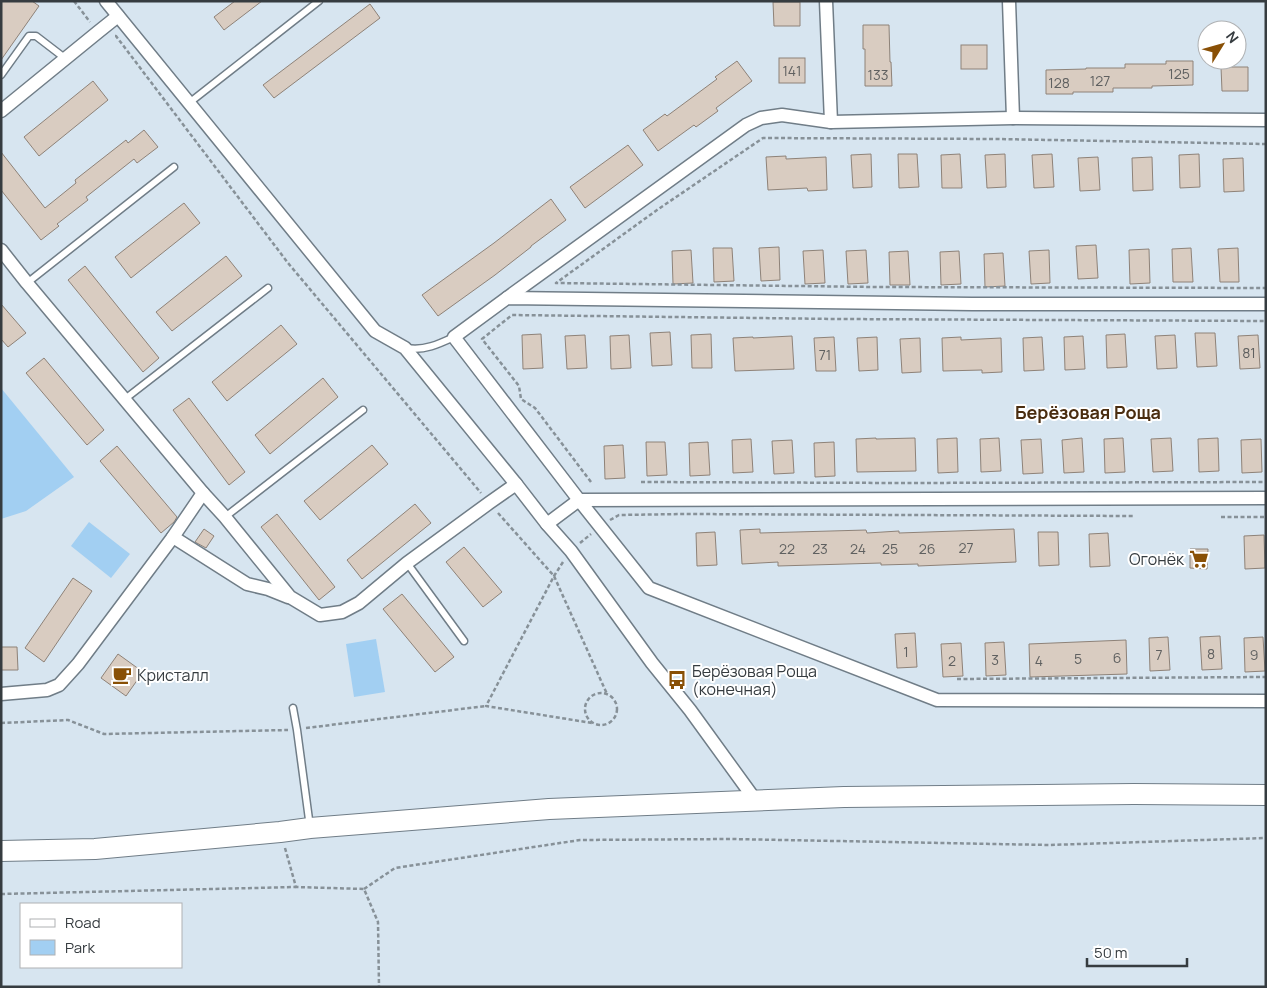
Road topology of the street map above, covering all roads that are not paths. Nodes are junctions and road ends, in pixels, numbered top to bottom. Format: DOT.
graph roads {
  1 [pos="106,1"];
  2 [pos="319,1"];
  3 [pos="826,1"];
  4 [pos="1009,1"];
  5 [pos="118,16"];
  6 [pos="66,59"];
  7 [pos="1,75"];
  8 [pos="189,103"];
  9 [pos="1,111"];
  10 [pos="1013,118"];
  11 [pos="1266,120"];
  12 [pos="830,122"];
  13 [pos="174,167"];
  14 [pos="1,250"];
  15 [pos="27,283"];
  16 [pos="268,288"];
  17 [pos="506,298"];
  18 [pos="1266,304"];
  19 [pos="454,337"];
  20 [pos="406,348"];
  21 [pos="125,399"];
  22 [pos="364,410"];
  23 [pos="516,484"];
  24 [pos="203,493"];
  25 [pos="1266,498"];
  26 [pos="579,500"];
  27 [pos="225,518"];
  28 [pos="547,524"];
  29 [pos="174,537"];
  30 [pos="408,563"];
  31 [pos="290,597"];
  32 [pos="464,641"];
  33 [pos="1,694"];
  34 [pos="1266,700"];
  35 [pos="292,708"];
  36 [pos="1266,795"];
  37 [pos="756,801"];
  38 [pos="310,828"];
  39 [pos="1,852"];
  1 -- 5 [label="street"];
  2 -- 8 [label="lane"];
  3 -- 12 [label="street"];
  4 -- 10 [label="street"];
  5 -- 6 [label="street"];
  5 -- 8 [label="street"];
  6 -- 7 [label="lane"];
  6 -- 9 [label="street"];
  8 -- 20 [label="street"];
  10 -- 11 [label="street"];
  10 -- 12 [label="street"];
  12 -- 17 [label="street"];
  13 -- 15 [label="lane"];
  14 -- 15 [label="street"];
  15 -- 21 [label="street"];
  16 -- 21 [label="lane"];
  17 -- 18 [label="street"];
  17 -- 19 [label="street"];
  19 -- 20 [label="lane"];
  19 -- 26 [label="street"];
  20 -- 23 [label="street"];
  21 -- 24 [label="street"];
  22 -- 27 [label="lane"];
  23 -- 28 [label="street"];
  23 -- 30 [label="street"];
  24 -- 27 [label="street"];
  24 -- 29 [label="street"];
  25 -- 26 [label="street"];
  26 -- 28 [label="street"];
  26 -- 34 [label="street"];
  27 -- 31 [label="street"];
  28 -- 37 [label="street"];
  29 -- 31 [label="street"];
  29 -- 33 [label="street"];
  30 -- 31 [label="street"];
  30 -- 32 [label="lane"];
  35 -- 38 [label="lane"];
  36 -- 37 [label="main road"];
  37 -- 38 [label="main road"];
  38 -- 39 [label="main road"];
}
